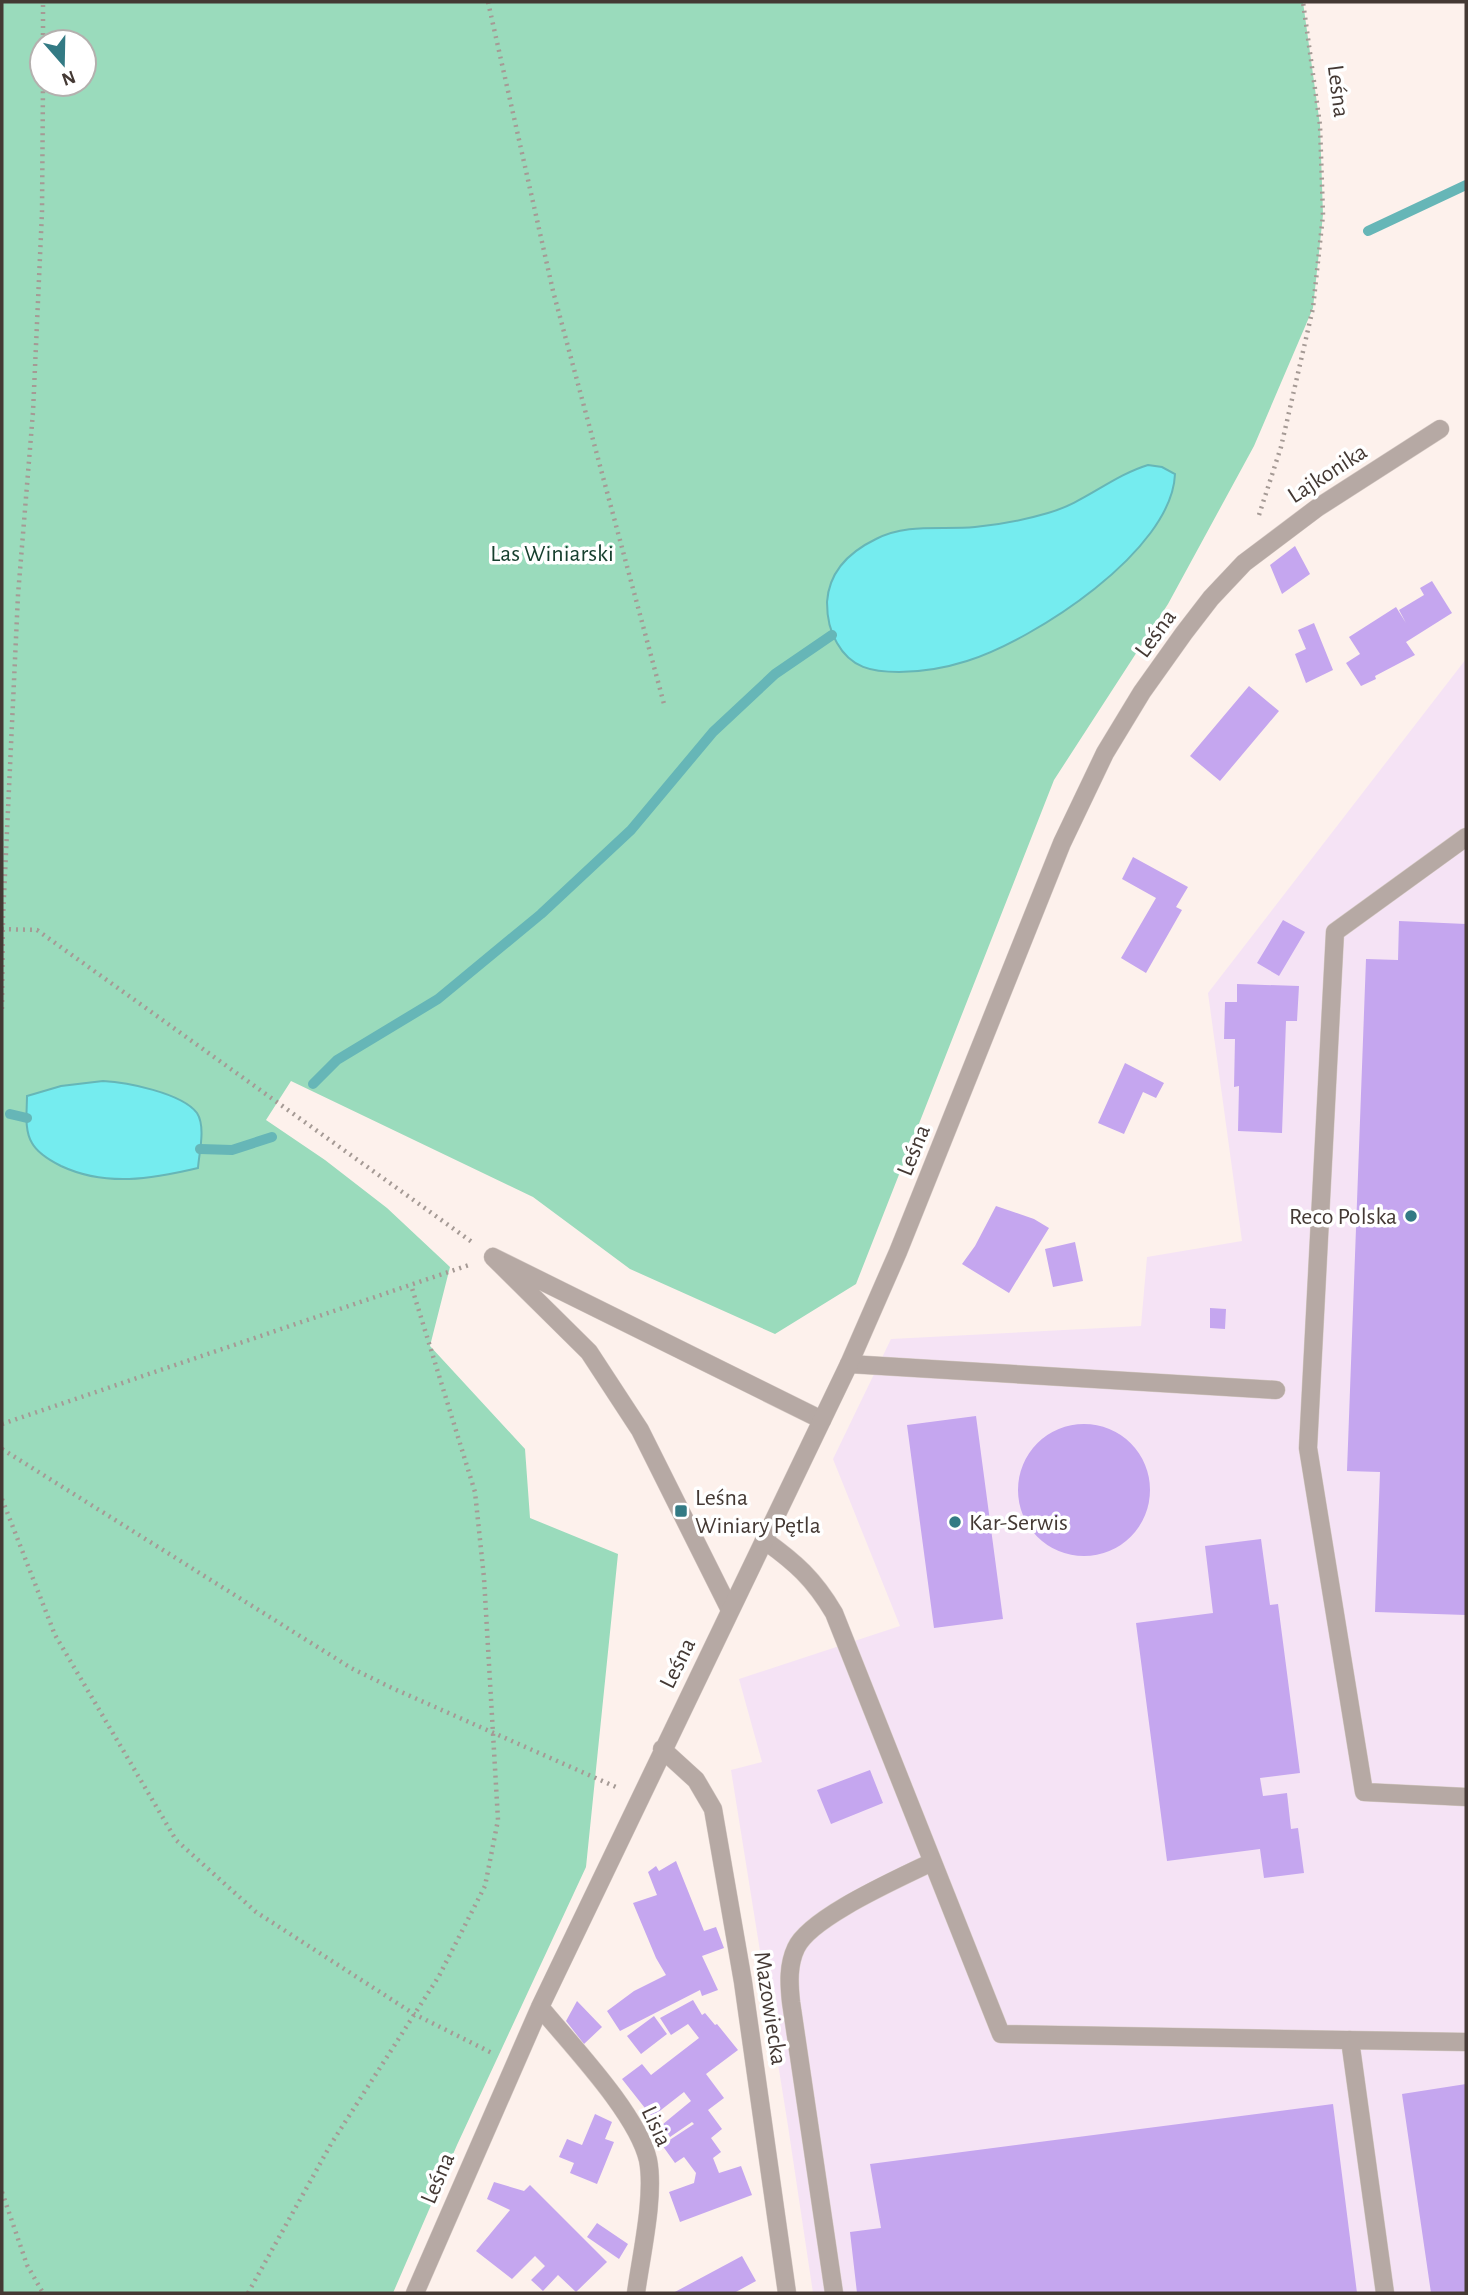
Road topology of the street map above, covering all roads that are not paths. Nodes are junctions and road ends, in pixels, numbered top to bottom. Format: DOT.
graph roads {
  1 [pos="1440,429"];
  2 [pos="1244,563"];
  3 [pos="1466,836"];
  4 [pos="849,1364"];
  5 [pos="1276,1390"];
  6 [pos="822,1420"];
  7 [pos="764,1540"];
  8 [pos="730,1610"];
  9 [pos="662,1749"];
  10 [pos="1466,1797"];
  11 [pos="933,1862"];
  12 [pos="540,2007"];
  13 [pos="1350,2040"];
  14 [pos="1466,2042"];
  15 [pos="415,2293"];
  16 [pos="636,2293"];
  17 [pos="787,2293"];
  18 [pos="834,2293"];
  19 [pos="1385,2293"];
  1 -- 2 [label="street, Lajkonika"];
  2 -- 4 [label="street, Leśna"];
  3 -- 10 [label="street"];
  4 -- 5 [label="street"];
  4 -- 6 [label="street, Leśna"];
  6 -- 7 [label="street, Leśna"];
  6 -- 8 [label="street"];
  7 -- 8 [label="street, Leśna"];
  7 -- 11 [label="street"];
  8 -- 9 [label="street, Leśna"];
  9 -- 12 [label="street, Leśna"];
  9 -- 17 [label="street, Mazowiecka"];
  11 -- 13 [label="street"];
  11 -- 18 [label="street"];
  12 -- 15 [label="street, Leśna"];
  12 -- 16 [label="street, Lisia"];
  13 -- 14 [label="street"];
  13 -- 19 [label="street"];
}
